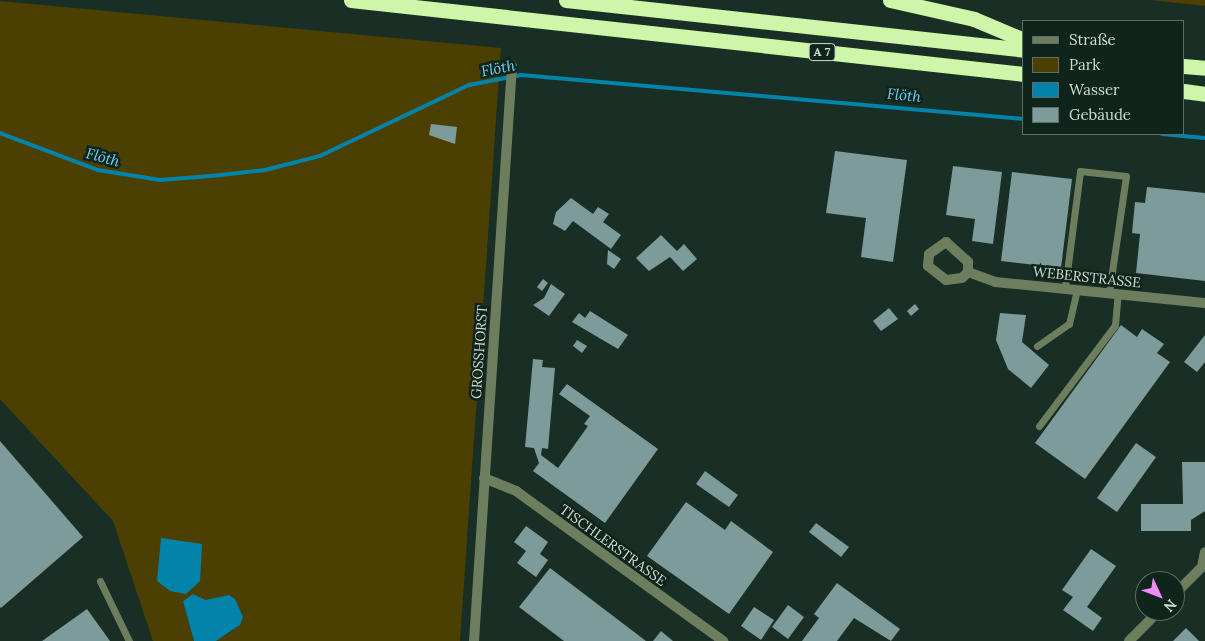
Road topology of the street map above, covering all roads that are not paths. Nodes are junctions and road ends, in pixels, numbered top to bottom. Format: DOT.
graph roads {
  1 [pos="351,0"];
  2 [pos="566,0"];
  3 [pos="890,0"];
  4 [pos="1022,39"];
  5 [pos="1022,50"];
  6 [pos="1185,66"];
  7 [pos="512,67"];
  8 [pos="1205,68"];
  9 [pos="1022,74"];
  10 [pos="1185,91"];
  11 [pos="1205,94"];
  12 [pos="968,272"];
  13 [pos="1065,287"];
  14 [pos="1077,289"];
  15 [pos="1113,293"];
  16 [pos="1205,303"];
  17 [pos="1037,346"];
  18 [pos="1039,426"];
  19 [pos="484,478"];
  20 [pos="1205,552"];
  21 [pos="1203,569"];
  22 [pos="100,581"];
  23 [pos="1185,585"];
  24 [pos="1149,621"];
  25 [pos="129,641"];
  26 [pos="474,641"];
  27 [pos="723,641"];
  28 [pos="1129,641"];
  1 -- 9 [label="highway, A 7"];
  2 -- 5 [label="highway, A 7"];
  3 -- 4 [label="highway"];
  6 -- 8 [label="highway"];
  7 -- 19 [label="street, GROSSHORST"];
  10 -- 11 [label="highway"];
  12 -- 13 [label="street, WEBERSTRASSE"];
  13 -- 14 [label="street, WEBERSTRASSE"];
  13 -- 15 [label="lane"];
  14 -- 15 [label="street, WEBERSTRASSE"];
  14 -- 17 [label="lane"];
  15 -- 16 [label="street, WEBERSTRASSE"];
  15 -- 18 [label="lane"];
  19 -- 26 [label="street, GROSSHORST"];
  19 -- 27 [label="street, TISCHLERSTRASSE"];
  20 -- 21 [label="street"];
  21 -- 23 [label="street"];
  22 -- 25 [label="lane"];
  24 -- 28 [label="street"];
}
